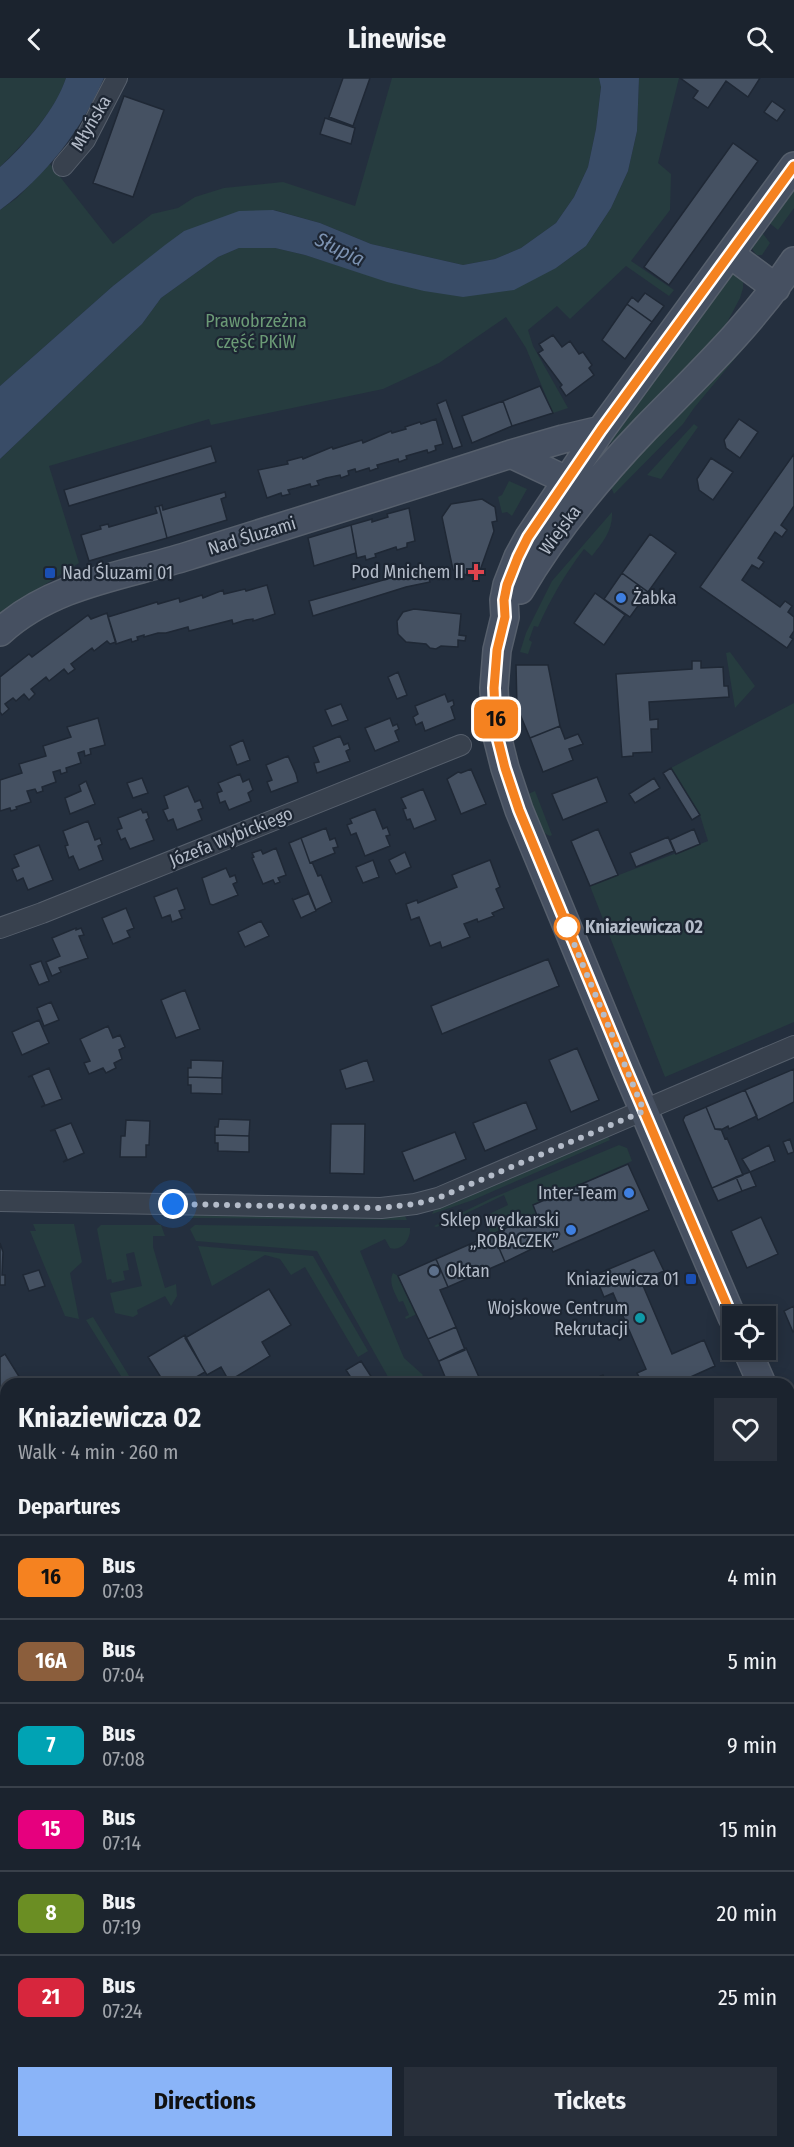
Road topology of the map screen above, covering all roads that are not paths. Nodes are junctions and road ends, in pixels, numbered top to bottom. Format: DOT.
graph roads {
  1 [pos="117,78"];
  2 [pos="63,166"];
  3 [pos="794,166"];
  4 [pos="730,254"];
  5 [pos="794,261"];
  6 [pos="776,288"];
  7 [pos="601,430"];
  8 [pos="511,454"];
  9 [pos="578,486"];
  10 [pos="0,632"];
  11 [pos="461,745"];
  12 [pos="0,928"];
  13 [pos="794,1046"];
  14 [pos="644,1111"];
  15 [pos="0,1201"];
  16 [pos="727,1306"];
  17 [pos="751,1360"];
  18 [pos="759,1378"];
  1 -- 2 [label="street, Młyńska"];
  3 -- 4 [label="main road, Wiejska"];
  4 -- 6 [label="main road"];
  4 -- 7 [label="main road, Wiejska"];
  5 -- 6 [label="main road, Wiejska"];
  6 -- 9 [label="main road, Wiejska"];
  7 -- 8 [label="main road, Nad Śluzami"];
  7 -- 9 [label="main road, Wiejska"];
  8 -- 9 [label="main road"];
  8 -- 10 [label="main road, Nad Śluzami"];
  9 -- 14 [label="main road, Wiejska"];
  11 -- 12 [label="street, Józefa Wybickiego"];
  13 -- 14 [label="street"];
  14 -- 15 [label="street"];
  14 -- 16 [label="main road, Wiejska"];
  17 -- 18 [label="main road"];
}
